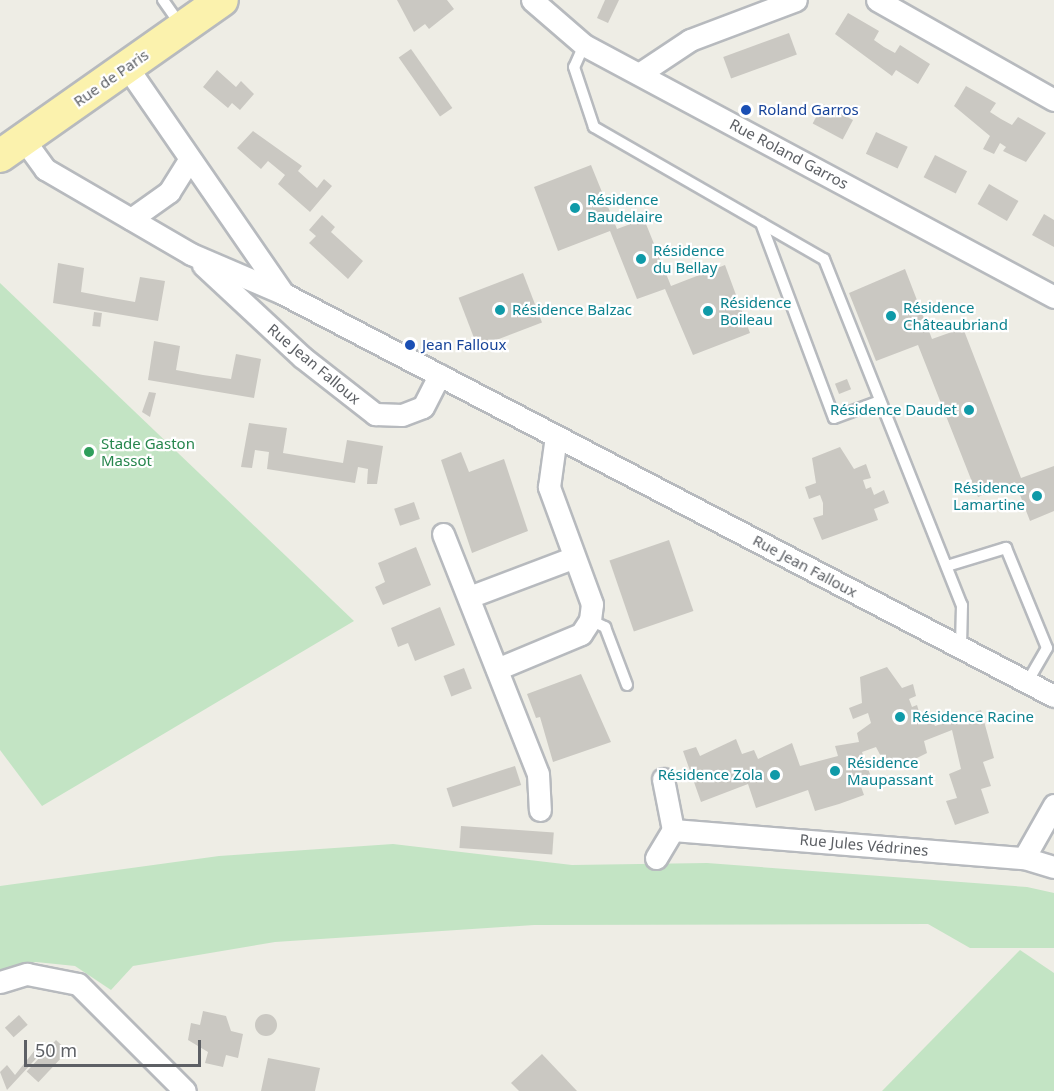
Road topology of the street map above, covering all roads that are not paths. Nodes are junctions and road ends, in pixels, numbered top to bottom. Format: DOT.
graph roads {
  1 [pos="163,0"];
  2 [pos="222,0"];
  3 [pos="532,0"];
  4 [pos="796,0"];
  5 [pos="878,0"];
  6 [pos="182,27"];
  7 [pos="584,45"];
  8 [pos="127,67"];
  9 [pos="639,74"];
  10 [pos="1054,100"];
  11 [pos="12,148"];
  12 [pos="188,161"];
  13 [pos="131,219"];
  14 [pos="761,223"];
  15 [pos="191,254"];
  16 [pos="282,293"];
  17 [pos="1054,297"];
  18 [pos="439,375"];
  19 [pos="880,401"];
  20 [pos="556,436"];
  21 [pos="443,534"];
  22 [pos="572,558"];
  23 [pos="947,566"];
  24 [pos="469,597"];
  25 [pos="590,620"];
  26 [pos="961,647"];
  27 [pos="497,669"];
  28 [pos="1027,682"];
  29 [pos="627,684"];
  30 [pos="1054,696"];
  31 [pos="663,779"];
  32 [pos="1054,805"];
  33 [pos="540,810"];
  34 [pos="673,830"];
  35 [pos="656,858"];
  36 [pos="1024,858"];
  37 [pos="1054,867"];
  38 [pos="0,982"];
  39 [pos="184,1091"];
  1 -- 6 [label="lane"];
  2 -- 6 [label="main road, Rue de Paris"];
  3 -- 7 [label="street, Rue Roland Garros"];
  4 -- 9 [label="street"];
  5 -- 10 [label="street"];
  6 -- 8 [label="main road, Rue de Paris"];
  7 -- 9 [label="street, Rue Roland Garros"];
  7 -- 14 [label="lane"];
  8 -- 11 [label="main road, Rue de Paris"];
  8 -- 12 [label="street, Rue Jean Falloux"];
  9 -- 17 [label="street, Rue Roland Garros"];
  11 -- 13 [label="street, Rue Jean Falloux"];
  12 -- 13 [label="street"];
  12 -- 16 [label="street, Rue Jean Falloux"];
  13 -- 15 [label="street, Rue Jean Falloux"];
  14 -- 19 [label="lane"];
  14 -- 19 [label="lane"];
  15 -- 16 [label="street, Rue Jean Falloux"];
  15 -- 18 [label="street, Rue Jean Falloux"];
  16 -- 18 [label="street, Rue Jean Falloux"];
  18 -- 20 [label="street, Rue Jean Falloux"];
  19 -- 23 [label="lane"];
  20 -- 22 [label="street"];
  20 -- 26 [label="street, Rue Jean Falloux"];
  21 -- 24 [label="street"];
  22 -- 24 [label="street"];
  22 -- 25 [label="street"];
  23 -- 26 [label="lane"];
  23 -- 28 [label="lane"];
  24 -- 27 [label="street"];
  25 -- 27 [label="street"];
  25 -- 29 [label="lane"];
  26 -- 28 [label="street, Rue Jean Falloux"];
  27 -- 33 [label="street"];
  28 -- 30 [label="street, Rue Jean Falloux"];
  31 -- 34 [label="street"];
  32 -- 36 [label="street"];
  34 -- 35 [label="street"];
  34 -- 36 [label="street, Rue Jules Védrines"];
  36 -- 37 [label="street, Rue Jules Védrines"];
  38 -- 39 [label="street"];
}
